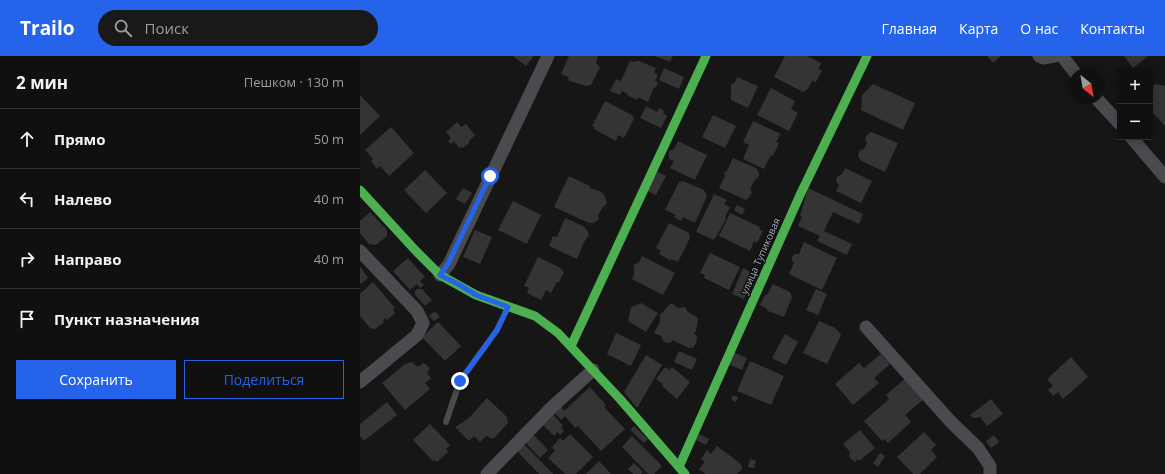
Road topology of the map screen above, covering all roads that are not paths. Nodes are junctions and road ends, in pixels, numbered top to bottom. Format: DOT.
graph roads {
  1 [pos="548,56"];
  2 [pos="706,56"];
  3 [pos="867,56"];
  4 [pos="1039,56"];
  5 [pos="1055,56"];
  6 [pos="1062,56"];
  7 [pos="1071,68"];
  8 [pos="1102,104"];
  9 [pos="1117,121"];
  10 [pos="1134,140"];
  11 [pos="1165,177"];
  12 [pos="360,190"];
  13 [pos="360,251"];
  14 [pos="440,275"];
  15 [pos="508,307"];
  16 [pos="866,327"];
  17 [pos="571,346"];
  18 [pos="593,370"];
  19 [pos="360,382"];
  20 [pos="446,422"];
  21 [pos="683,472"];
  22 [pos="487,474"];
  23 [pos="990,474"];
  1 -- 14 [label="street"];
  2 -- 17 [label="street"];
  3 -- 21 [label="street, улица Тупиковая"];
  4 -- 5 [label="street"];
  6 -- 7 [label="street"];
  8 -- 9 [label="street"];
  10 -- 11 [label="street"];
  12 -- 14 [label="street"];
  13 -- 19 [label="street"];
  14 -- 15 [label="street"];
  15 -- 17 [label="street"];
  15 -- 20 [label="lane"];
  16 -- 23 [label="street"];
  17 -- 18 [label="street"];
  18 -- 21 [label="street"];
  18 -- 22 [label="street"];
}
